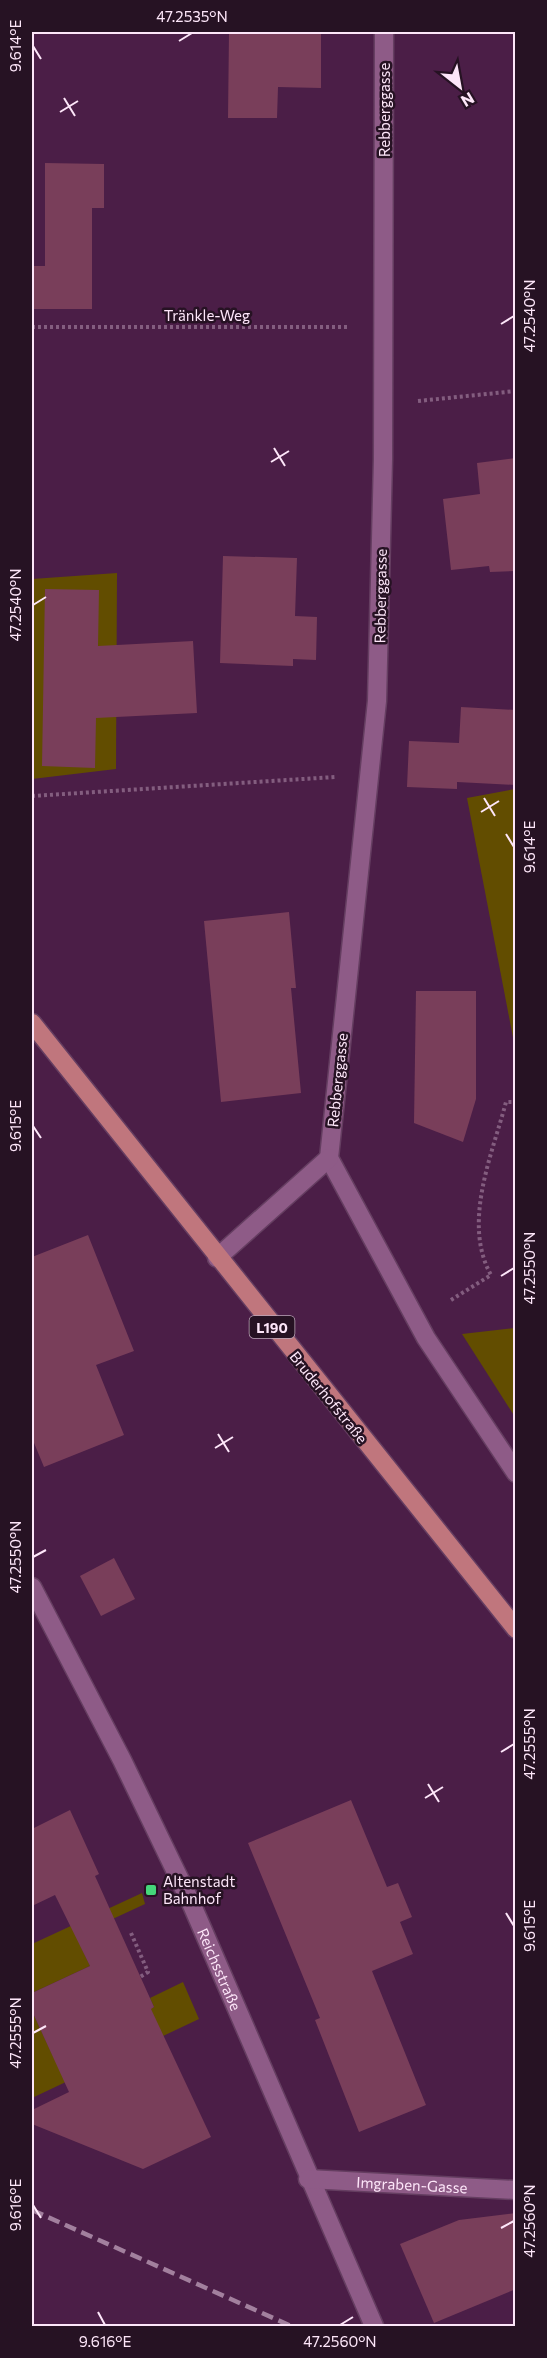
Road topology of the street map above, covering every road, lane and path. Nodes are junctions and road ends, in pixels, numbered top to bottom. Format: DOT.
graph roads {
  1 [pos="384,32"];
  2 [pos="32,327"];
  3 [pos="383,327"];
  4 [pos="516,391"];
  5 [pos="383,405"];
  6 [pos="369,775"];
  7 [pos="32,796"];
  8 [pos="32,1023"];
  9 [pos="516,1102"];
  10 [pos="329,1158"];
  11 [pos="217,1258"];
  12 [pos="451,1300"];
  13 [pos="516,1473"];
  14 [pos="32,1587"];
  15 [pos="516,1629"];
  16 [pos="131,1933"];
  17 [pos="140,1977"];
  18 [pos="308,2179"];
  19 [pos="516,2190"];
  20 [pos="374,2326"];
  1 -- 3 [label="street, Rebberggasse"];
  2 -- 3 [label="path, Tränkle-Weg"];
  3 -- 5 [label="street, Rebberggasse"];
  4 -- 5 [label="path"];
  5 -- 6 [label="street, Rebberggasse"];
  6 -- 7 [label="path"];
  6 -- 10 [label="street, Rebberggasse"];
  8 -- 11 [label="main road, Bruderhofstraße / L190"];
  9 -- 12 [label="path"];
  10 -- 11 [label="street"];
  10 -- 13 [label="street"];
  11 -- 15 [label="main road, Bruderhofstraße / L190"];
  14 -- 18 [label="street, Reichsstraße"];
  16 -- 17 [label="path"];
  18 -- 19 [label="street, Imgraben-Gasse"];
  18 -- 20 [label="street, Reichsstraße"];
}
